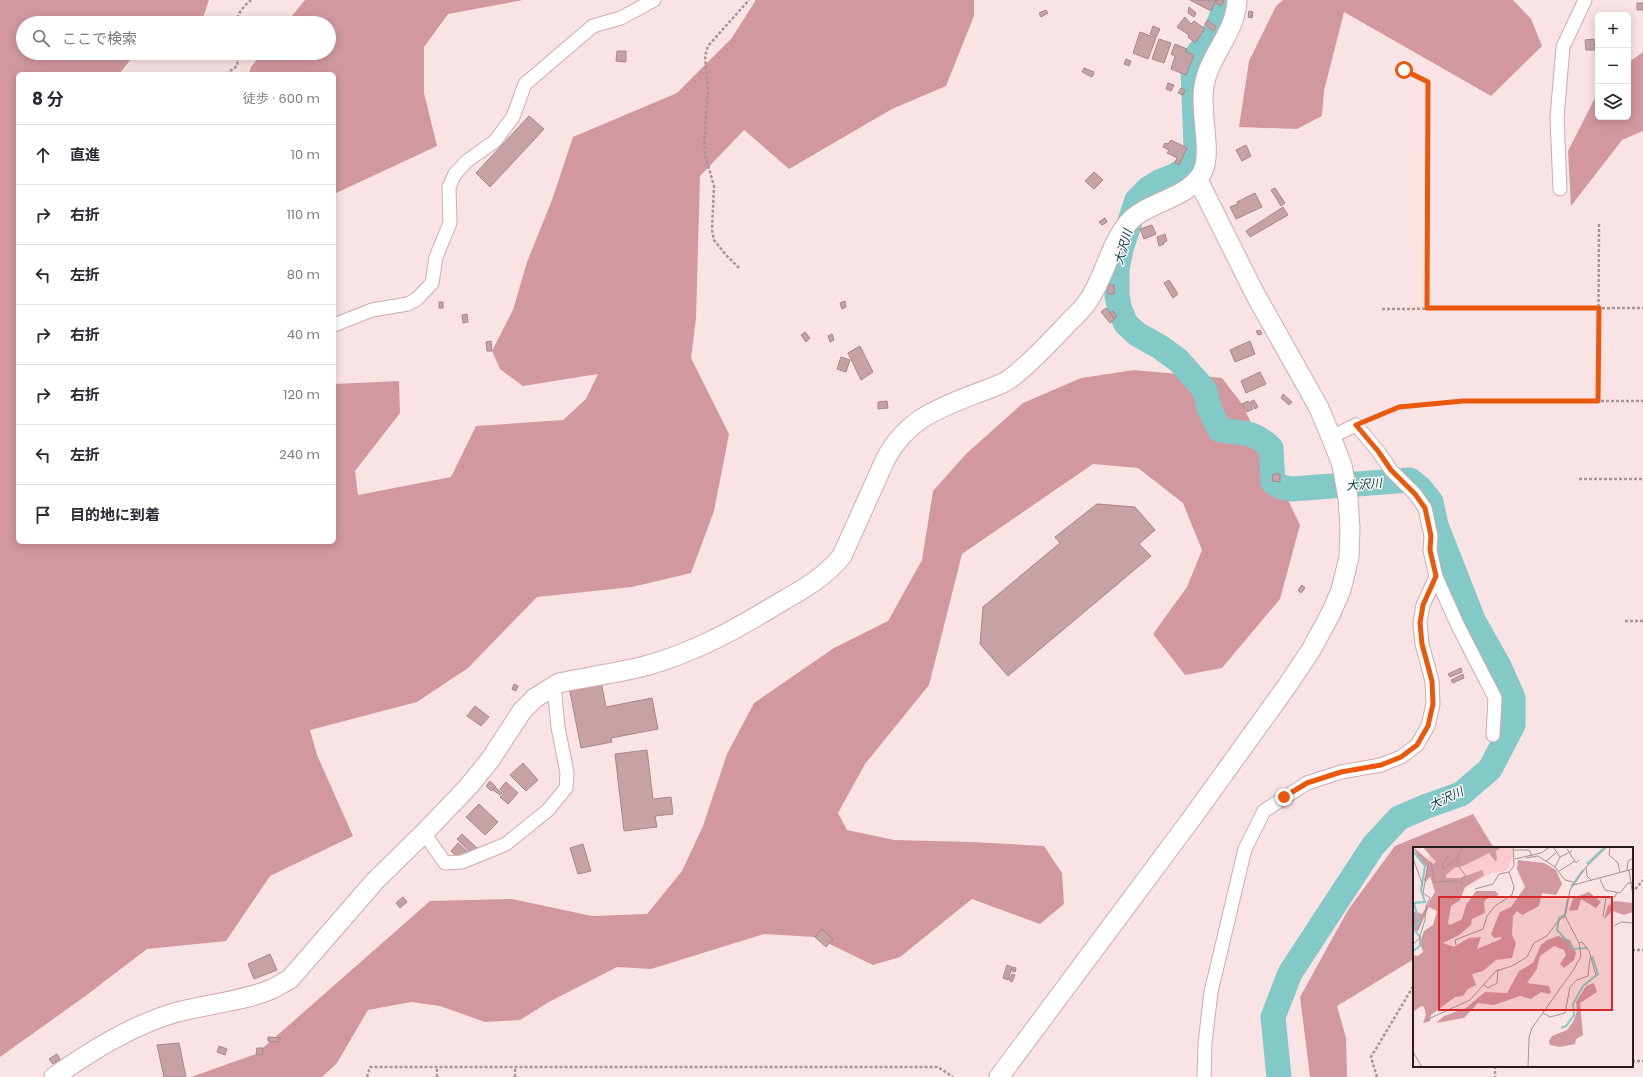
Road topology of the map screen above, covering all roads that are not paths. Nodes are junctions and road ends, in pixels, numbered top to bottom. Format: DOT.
graph roads {
  1 [pos="654,0"];
  2 [pos="1237,0"];
  3 [pos="1585,0"];
  4 [pos="1198,180"];
  5 [pos="1560,189"];
  6 [pos="336,324"];
  7 [pos="1331,437"];
  8 [pos="1436,576"];
  9 [pos="554,686"];
  10 [pos="1493,735"];
  11 [pos="424,833"];
  12 [pos="54,1077"];
  13 [pos="999,1077"];
  14 [pos="1204,1077"];
  1 -- 6 [label="street"];
  2 -- 4 [label="street"];
  3 -- 5 [label="street"];
  4 -- 7 [label="street"];
  4 -- 9 [label="street"];
  7 -- 8 [label="street"];
  7 -- 13 [label="street"];
  8 -- 10 [label="street"];
  8 -- 14 [label="street"];
  9 -- 11 [label="street"];
  9 -- 11 [label="street"];
  11 -- 12 [label="street"];
}
